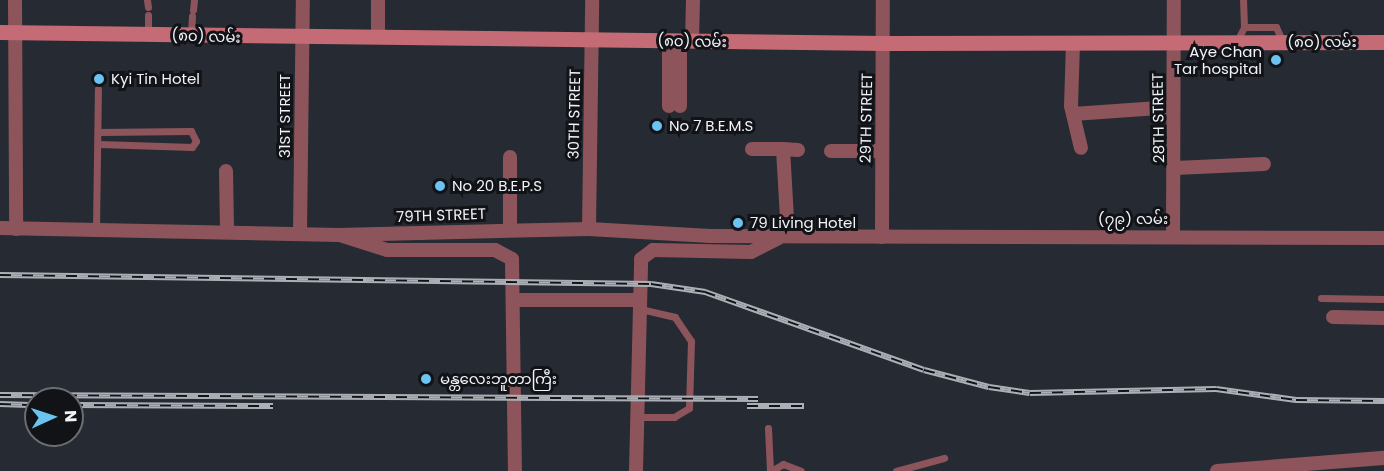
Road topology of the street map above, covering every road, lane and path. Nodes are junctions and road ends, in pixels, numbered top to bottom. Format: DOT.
graph roads {
  1 [pos="15,0"];
  2 [pos="194,0"];
  3 [pos="303,0"];
  4 [pos="378,0"];
  5 [pos="592,0"];
  6 [pos="693,0"];
  7 [pos="884,0"];
  8 [pos="1174,0"];
  9 [pos="1243,0"];
  10 [pos="148,5"];
  11 [pos="1244,27"];
  12 [pos="7,32"];
  13 [pos="148,34"];
  14 [pos="378,35"];
  15 [pos="191,36"];
  16 [pos="302,38"];
  17 [pos="592,39"];
  18 [pos="680,41"];
  19 [pos="1384,42"];
  20 [pos="884,43"];
  21 [pos="1073,43"];
  22 [pos="1236,43"];
  23 [pos="1283,43"];
  24 [pos="1174,44"];
  25 [pos="98,89"];
  26 [pos="674,106"];
  27 [pos="1173,107"];
  28 [pos="1073,114"];
  29 [pos="99,132"];
  30 [pos="99,144"];
  31 [pos="1081,148"];
  32 [pos="752,149"];
  33 [pos="783,149"];
  34 [pos="798,150"];
  35 [pos="831,151"];
  36 [pos="882,152"];
  37 [pos="510,157"];
  38 [pos="1264,164"];
  39 [pos="1175,168"];
  40 [pos="226,171"];
  41 [pos="0,228"];
  42 [pos="96,228"];
  43 [pos="16,229"];
  44 [pos="510,229"];
  45 [pos="589,229"];
  46 [pos="227,230"];
  47 [pos="300,233"];
  48 [pos="339,235"];
  49 [pos="1173,235"];
  50 [pos="785,236"];
  51 [pos="882,237"];
  52 [pos="1384,238"];
  53 [pos="1321,298"];
  54 [pos="1384,299"];
  55 [pos="516,300"];
  56 [pos="639,304"];
  57 [pos="1333,317"];
  58 [pos="1384,318"];
  59 [pos="637,417"];
  60 [pos="768,428"];
  61 [pos="944,458"];
  62 [pos="1384,458"];
  63 [pos="771,470"];
  64 [pos="515,471"];
  65 [pos="636,471"];
  66 [pos="801,471"];
  67 [pos="896,471"];
  68 [pos="1217,471"];
  1 -- 12 [label="street"];
  2 -- 15 [label="lane"];
  3 -- 16 [label="street, 31ST STREET"];
  4 -- 14 [label="street"];
  5 -- 17 [label="street, 30TH STREET"];
  6 -- 18 [label="street"];
  7 -- 20 [label="street, 29TH STREET"];
  8 -- 24 [label="street, 28TH STREET"];
  9 -- 11 [label="lane"];
  10 -- 13 [label="lane"];
  11 -- 22 [label="lane"];
  11 -- 23 [label="lane"];
  12 -- 13 [label="main road, (၈၀) လမ်း"];
  12 -- 43 [label="street"];
  13 -- 15 [label="main road, (၈၀) လမ်း"];
  14 -- 16 [label="main road, (၈၀) လမ်း"];
  14 -- 17 [label="main road, (၈၀) လမ်း"];
  15 -- 16 [label="main road, (၈၀) လမ်း"];
  16 -- 47 [label="street, 31ST STREET"];
  17 -- 18 [label="main road, (၈၀) လမ်း"];
  17 -- 45 [label="street, 30TH STREET"];
  18 -- 20 [label="main road, (၈၀) လမ်း"];
  18 -- 26 [label="street"];
  19 -- 23 [label="main road, (၈၀) လမ်း"];
  20 -- 21 [label="main road, (၈၀) လမ်း"];
  20 -- 36 [label="street, 29TH STREET"];
  21 -- 24 [label="main road, (၈၀) လမ်း"];
  21 -- 28 [label="street"];
  22 -- 23 [label="main road, (၈၀) လမ်း"];
  22 -- 24 [label="main road, (၈၀) လမ်း"];
  24 -- 27 [label="street, 28TH STREET"];
  25 -- 29 [label="lane"];
  27 -- 28 [label="street"];
  27 -- 39 [label="street, 28TH STREET"];
  28 -- 31 [label="street"];
  29 -- 30 [label="lane"];
  29 -- 30 [label="lane"];
  30 -- 42 [label="lane"];
  32 -- 33 [label="street"];
  33 -- 34 [label="street"];
  33 -- 50 [label="street"];
  35 -- 36 [label="street"];
  36 -- 51 [label="street, 29TH STREET"];
  37 -- 44 [label="street"];
  38 -- 39 [label="street"];
  39 -- 49 [label="street, 28TH STREET"];
  40 -- 46 [label="street"];
  41 -- 43 [label="street, 79TH STREET"];
  42 -- 43 [label="street, 79TH STREET"];
  42 -- 46 [label="street, 79TH STREET"];
  44 -- 45 [label="street, 79TH STREET"];
  44 -- 48 [label="street, 79TH STREET"];
  45 -- 50 [label="street, 79TH STREET"];
  46 -- 47 [label="street, 79TH STREET"];
  47 -- 48 [label="street, 79TH STREET"];
  48 -- 55 [label="street"];
  49 -- 51 [label="street, (၇၉) လမ်း"];
  49 -- 52 [label="street, (၇၉) လမ်း"];
  50 -- 51 [label="street, 79TH STREET"];
  50 -- 56 [label="street"];
  53 -- 54 [label="lane"];
  55 -- 56 [label="street"];
  55 -- 64 [label="street"];
  56 -- 59 [label="street"];
  56 -- 59 [label="lane"];
  57 -- 58 [label="street"];
  59 -- 65 [label="street"];
  60 -- 63 [label="lane"];
  61 -- 67 [label="lane"];
  62 -- 68 [label="street"];
  63 -- 66 [label="lane"];
}
